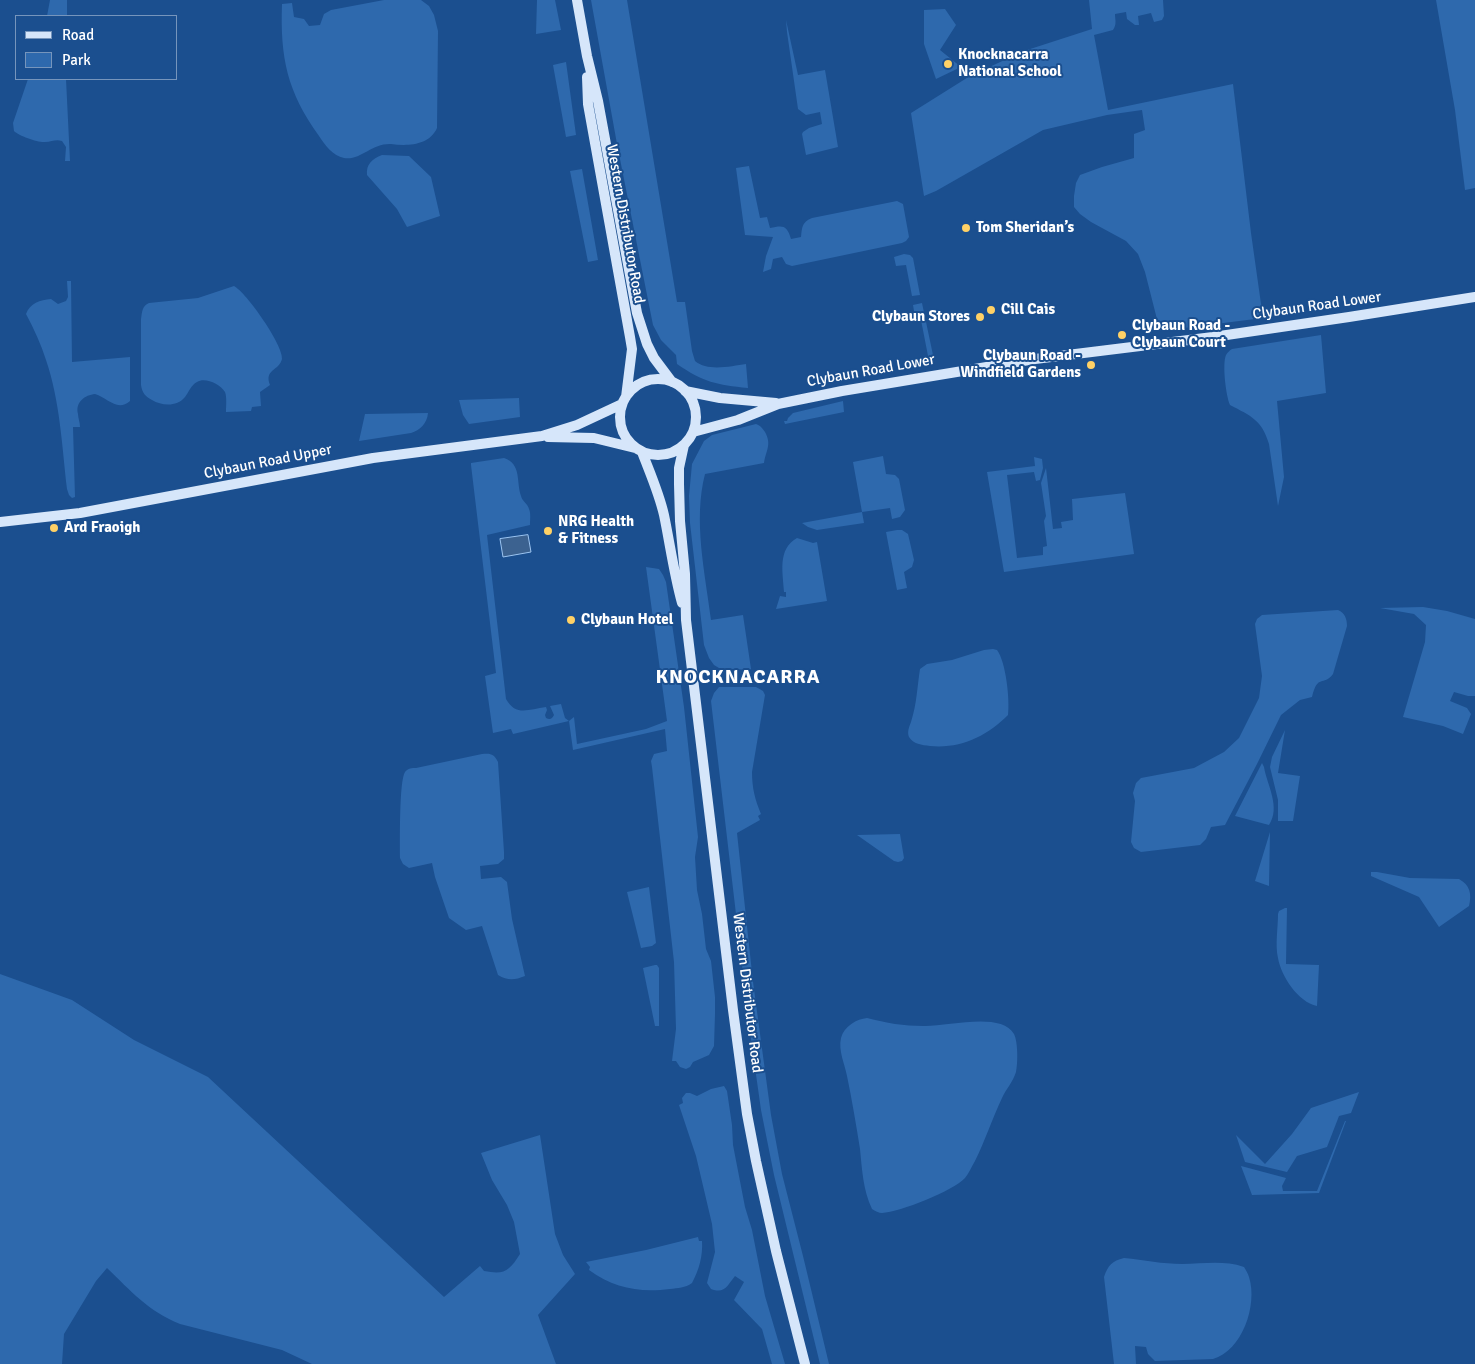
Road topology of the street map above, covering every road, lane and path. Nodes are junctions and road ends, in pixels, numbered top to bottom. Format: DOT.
graph roads {
  1 [pos="577,0"];
  2 [pos="587,56"];
  3 [pos="1475,297"];
  4 [pos="672,382"];
  5 [pos="685,391"];
  6 [pos="624,401"];
  7 [pos="778,404"];
  8 [pos="693,432"];
  9 [pos="542,436"];
  10 [pos="684,445"];
  11 [pos="638,450"];
  12 [pos="0,522"];
  13 [pos="686,620"];
  14 [pos="805,1364"];
  1 -- 2 [label="street, Western Distributor Road"];
  2 -- 4 [label="street, Western Distributor Road"];
  2 -- 6 [label="street, Western Distributor Road"];
  3 -- 7 [label="street, Clybaun Road Lower"];
  4 -- 5 [label="street"];
  4 -- 6 [label="street"];
  5 -- 7 [label="street, Clybaun Road Lower"];
  5 -- 8 [label="street"];
  6 -- 9 [label="street, Clybaun Road Upper"];
  6 -- 11 [label="street"];
  7 -- 8 [label="street, Clybaun Road Lower"];
  8 -- 10 [label="street"];
  9 -- 11 [label="street, Clybaun Road Upper"];
  9 -- 12 [label="street, Clybaun Road Upper"];
  10 -- 11 [label="street"];
  10 -- 13 [label="street, Western Distributor Road"];
  11 -- 13 [label="street, Western Distributor Road"];
  13 -- 14 [label="street, Western Distributor Road"];
}
